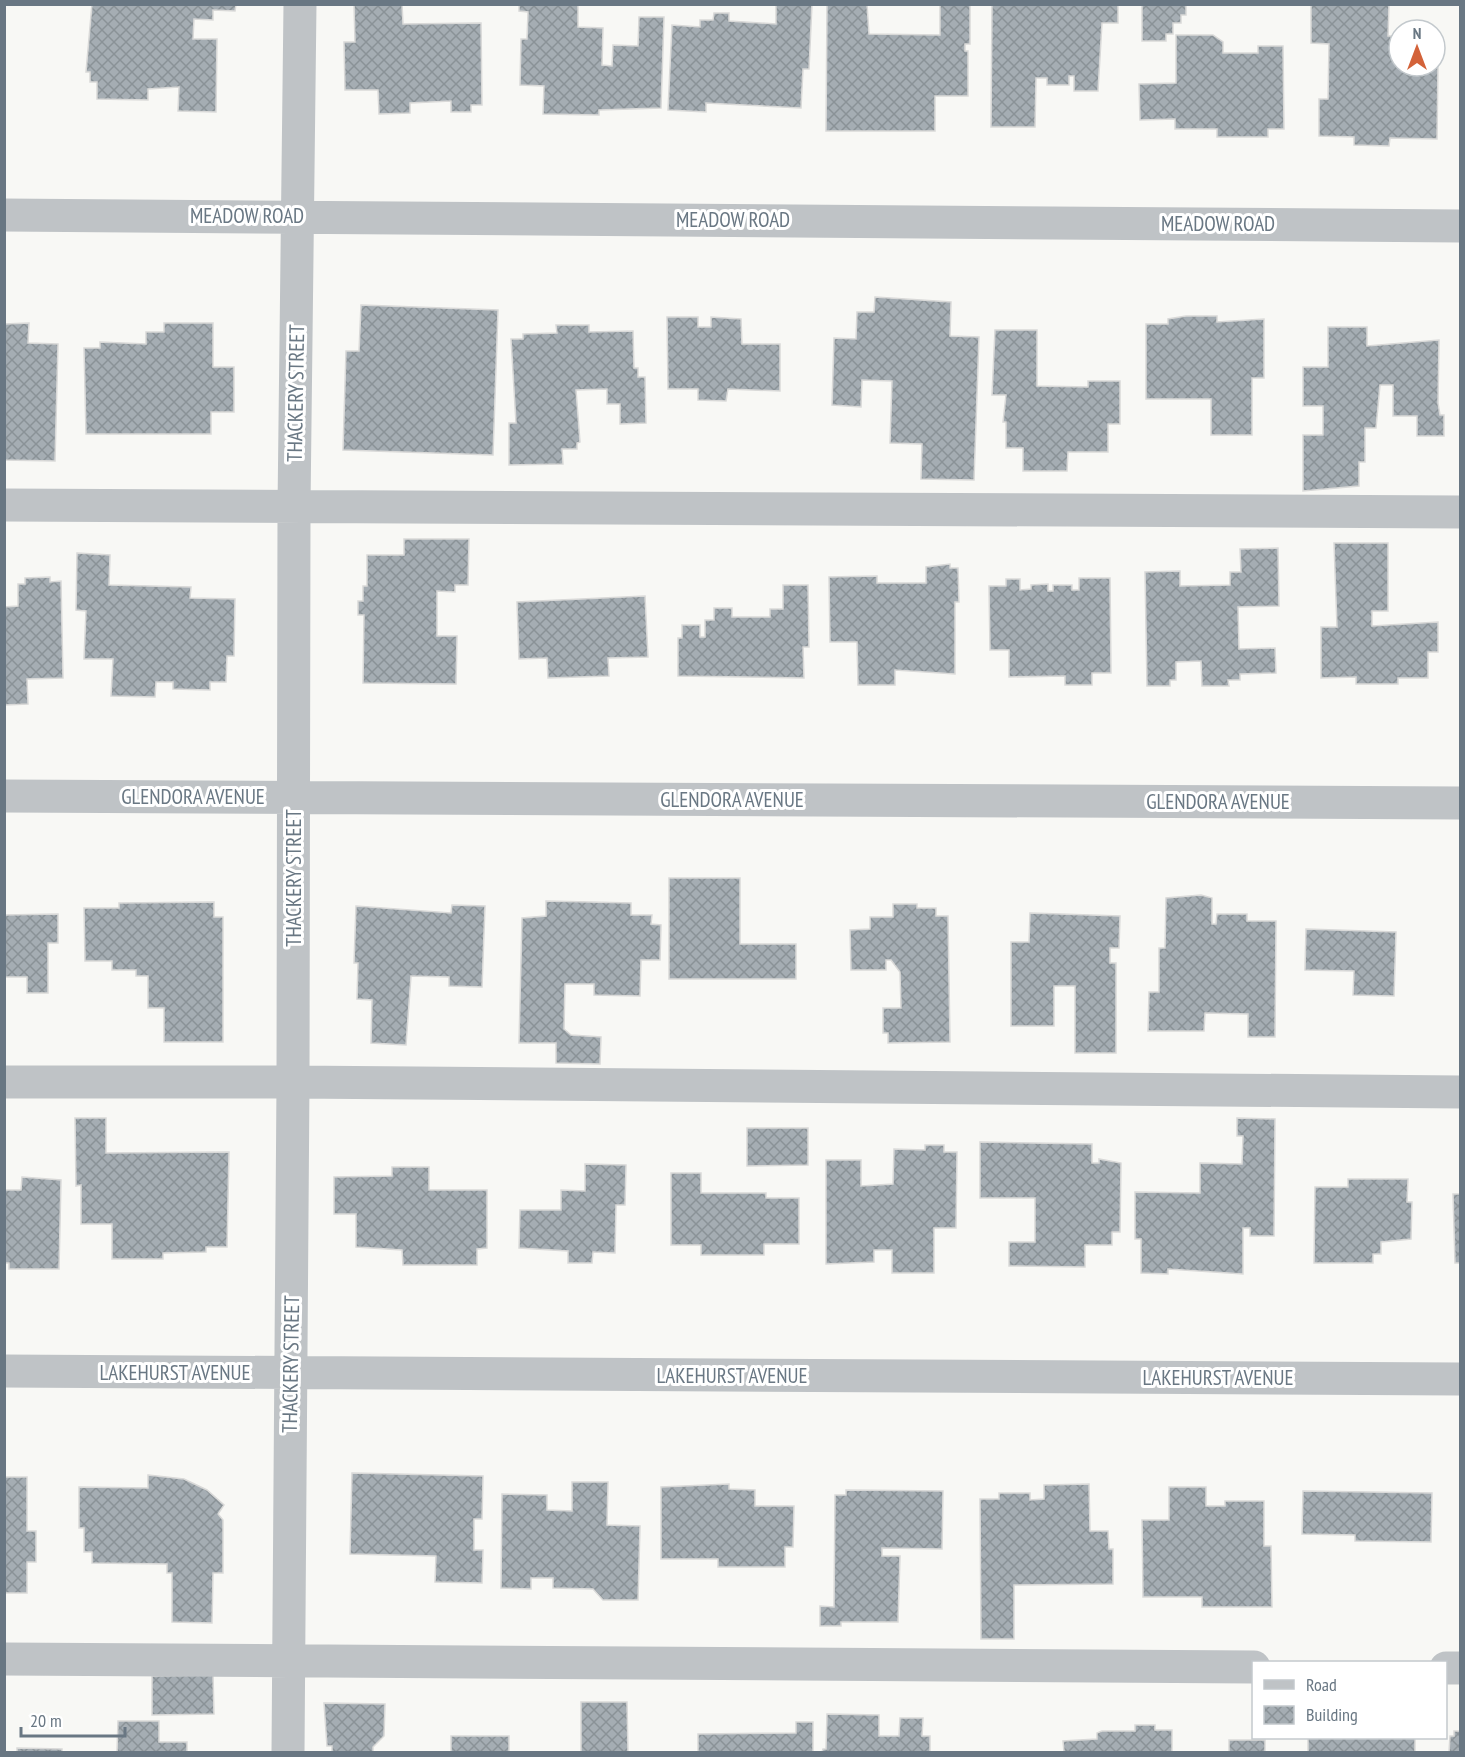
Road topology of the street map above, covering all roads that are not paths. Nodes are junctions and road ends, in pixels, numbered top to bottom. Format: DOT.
graph roads {
  1 [pos="300,4"];
  2 [pos="4,215"];
  3 [pos="298,217"];
  4 [pos="1461,226"];
  5 [pos="4,505"];
  6 [pos="294,507"];
  7 [pos="1461,512"];
  8 [pos="4,796"];
  9 [pos="294,798"];
  10 [pos="1461,803"];
  11 [pos="4,1082"];
  12 [pos="293,1082"];
  13 [pos="1461,1092"];
  14 [pos="4,1371"];
  15 [pos="291,1373"];
  16 [pos="1461,1379"];
  17 [pos="4,1659"];
  18 [pos="288,1661"];
  19 [pos="1252,1667"];
  20 [pos="288,1752"];
  1 -- 3 [label="street, THACKERY STREET"];
  2 -- 3 [label="street, MEADOW ROAD"];
  3 -- 4 [label="street, MEADOW ROAD"];
  3 -- 6 [label="street, THACKERY STREET"];
  5 -- 6 [label="street"];
  6 -- 7 [label="street"];
  6 -- 9 [label="street, THACKERY STREET"];
  8 -- 9 [label="street, GLENDORA AVENUE"];
  9 -- 10 [label="street, GLENDORA AVENUE"];
  9 -- 12 [label="street, THACKERY STREET"];
  11 -- 12 [label="street"];
  12 -- 13 [label="street"];
  12 -- 15 [label="street, THACKERY STREET"];
  14 -- 15 [label="street, LAKEHURST AVENUE"];
  15 -- 16 [label="street, LAKEHURST AVENUE"];
  15 -- 18 [label="street, THACKERY STREET"];
  17 -- 18 [label="street"];
  18 -- 19 [label="street"];
  18 -- 20 [label="street, THACKERY STREET"];
}
